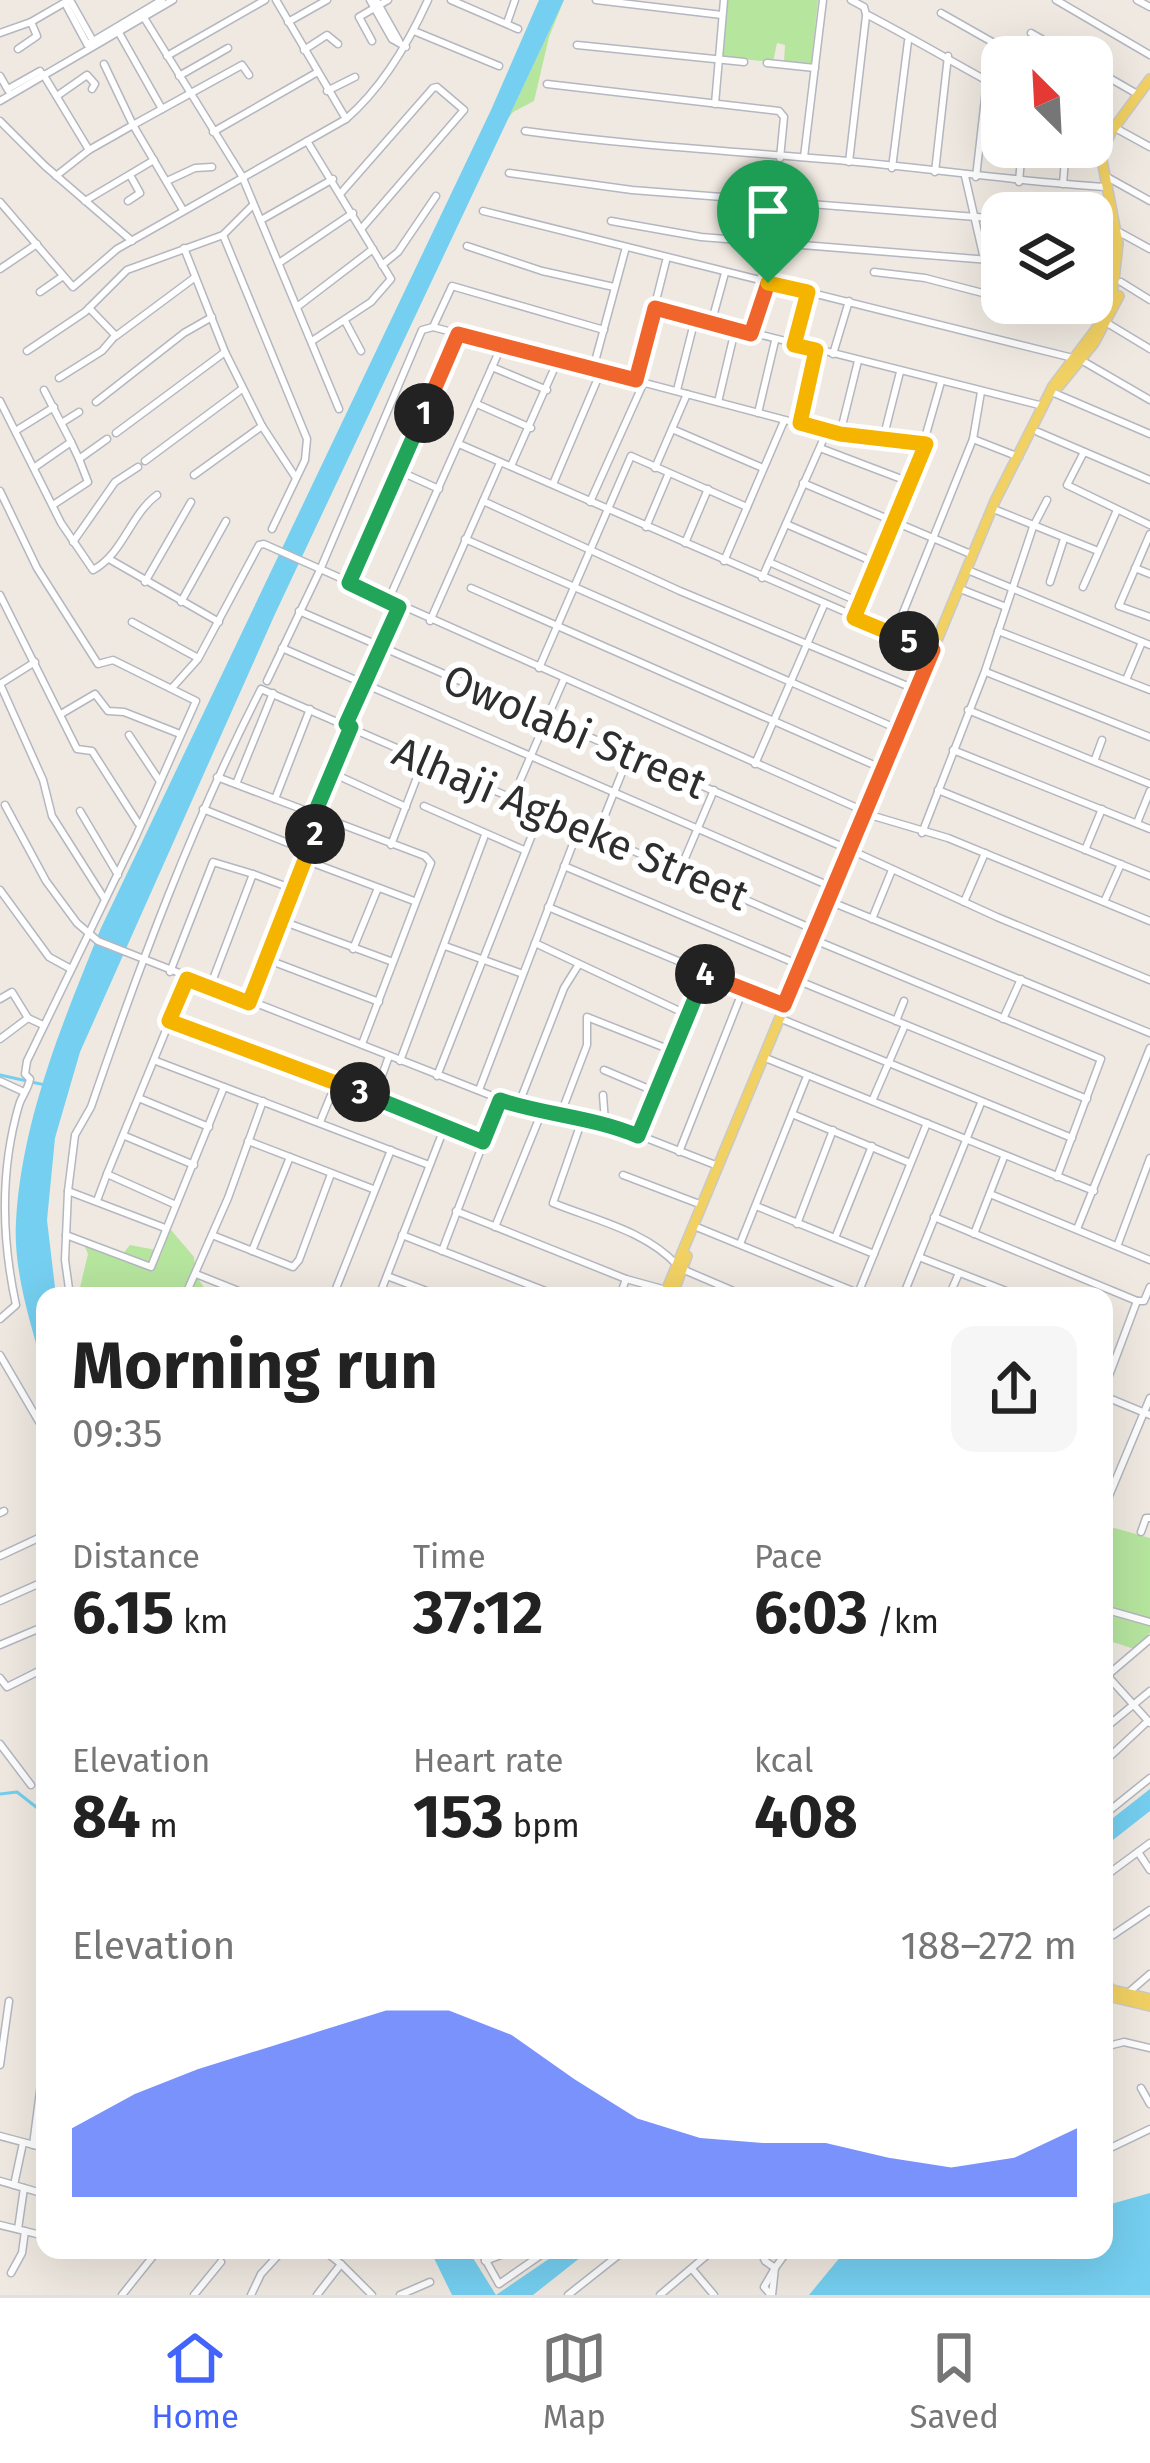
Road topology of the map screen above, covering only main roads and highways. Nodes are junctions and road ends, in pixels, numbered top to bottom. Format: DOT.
graph roads {
  1 [pos="1150,82"];
  2 [pos="1143,99"];
  3 [pos="1106,182"];
  4 [pos="1118,231"];
  5 [pos="1113,292"];
  6 [pos="1113,309"];
  7 [pos="1102,324"];
  8 [pos="1062,377"];
  9 [pos="867,813"];
  10 [pos="843,872"];
  11 [pos="816,935"];
  12 [pos="720,1167"];
  13 [pos="679,1267"];
  14 [pos="671,1287"];
  15 [pos="1113,1992"];
  16 [pos="1113,1993"];
  17 [pos="1150,2003"];
  1 -- 2 [label="main road"];
  2 -- 3 [label="main road"];
  2 -- 3 [label="main road"];
  3 -- 4 [label="main road"];
  4 -- 5 [label="main road"];
  4 -- 6 [label="main road"];
  7 -- 8 [label="main road"];
  8 -- 9 [label="main road"];
  8 -- 9 [label="main road"];
  9 -- 10 [label="main road"];
  10 -- 11 [label="main road"];
  10 -- 11 [label="main road"];
  11 -- 12 [label="main road"];
  11 -- 12 [label="main road"];
  12 -- 13 [label="main road"];
  12 -- 13 [label="main road"];
  13 -- 14 [label="main road"];
  15 -- 17 [label="main road"];
  16 -- 17 [label="main road"];
}
